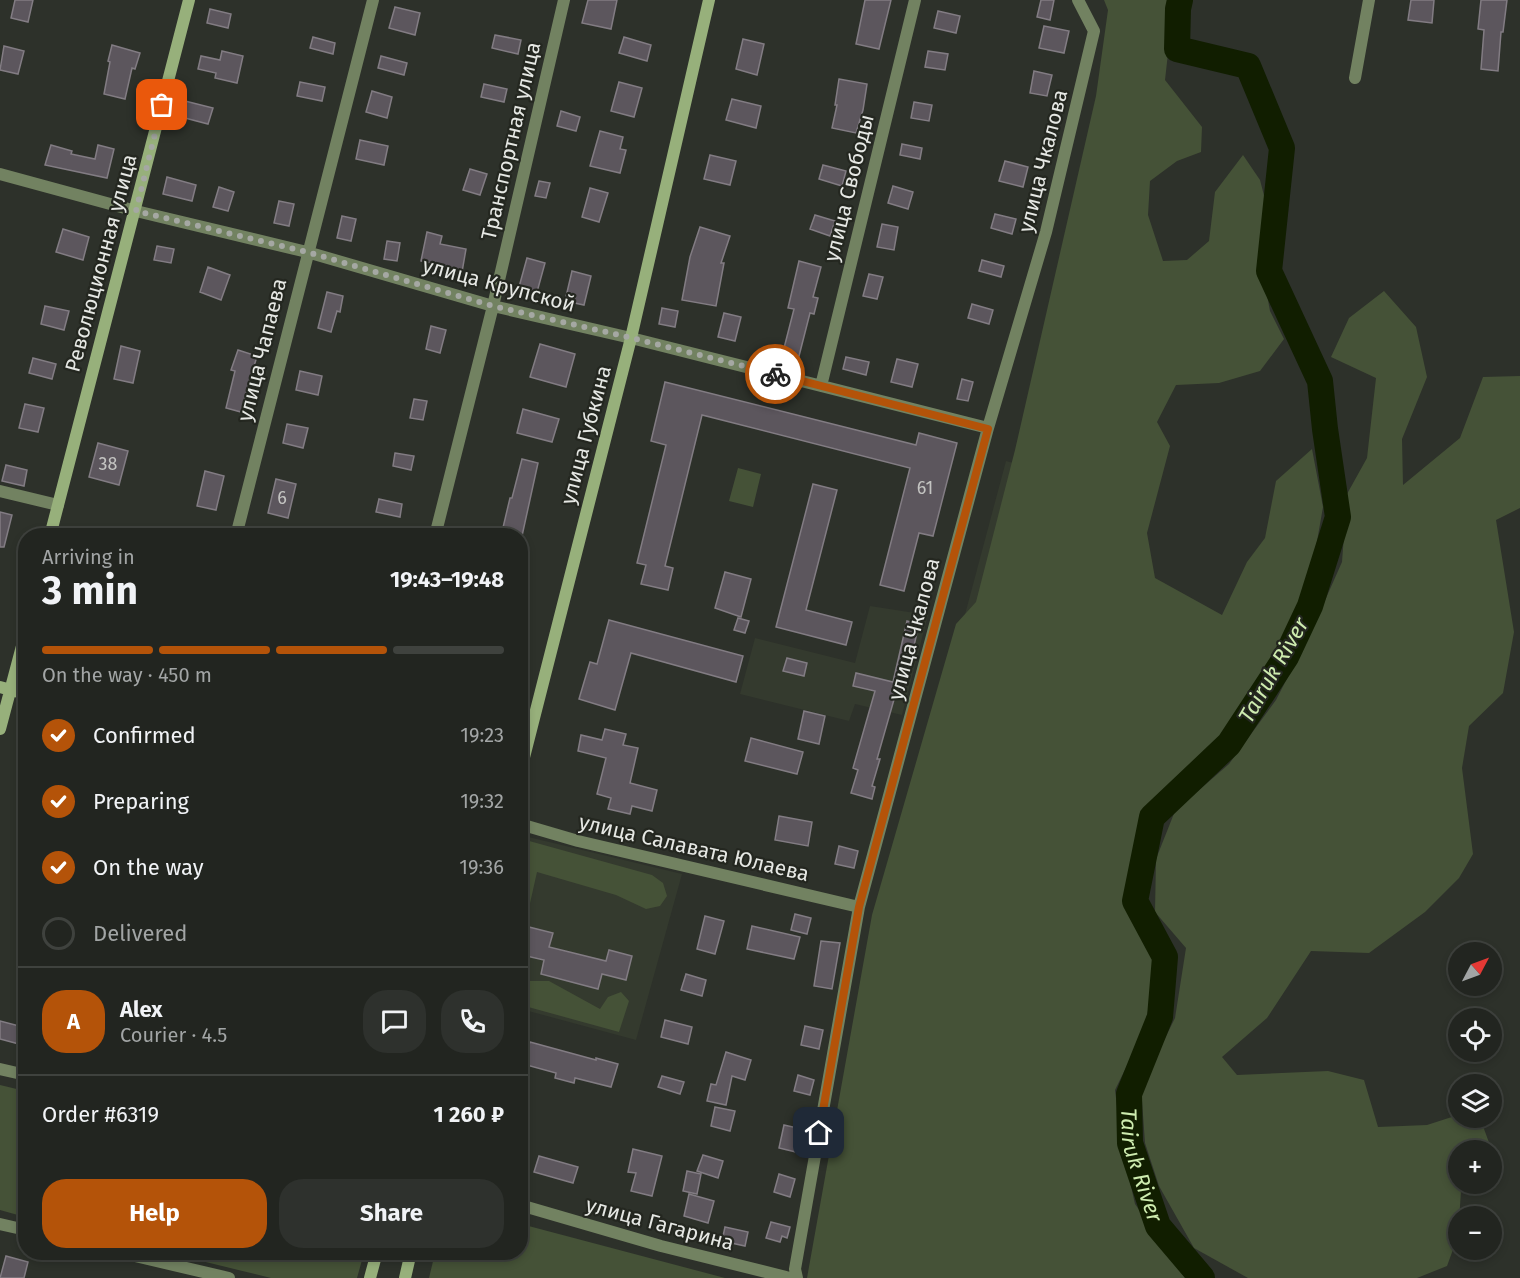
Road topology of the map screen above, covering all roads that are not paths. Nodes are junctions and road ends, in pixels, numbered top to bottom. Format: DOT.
graph roads {
  1 [pos="189,0"];
  2 [pos="373,0"];
  3 [pos="564,0"];
  4 [pos="709,0"];
  5 [pos="915,0"];
  6 [pos="1078,0"];
  7 [pos="1369,0"];
  8 [pos="1354,78"];
  9 [pos="0,174"];
  10 [pos="136,211"];
  11 [pos="307,252"];
  12 [pos="493,306"];
  13 [pos="632,338"];
  14 [pos="820,386"];
  15 [pos="988,429"];
  16 [pos="0,490"];
  17 [pos="58,505"];
  18 [pos="52,528"];
  19 [pos="238,528"];
  20 [pos="437,528"];
  21 [pos="18,653"];
  22 [pos="5,689"];
  23 [pos="0,729"];
  24 [pos="528,742"];
  25 [pos="528,826"];
  26 [pos="859,907"];
  27 [pos="0,1069"];
  28 [pos="18,1074"];
  29 [pos="528,1207"];
  30 [pos="0,1224"];
  31 [pos="18,1228"];
  32 [pos="151,1260"];
  33 [pos="375,1260"];
  34 [pos="409,1260"];
  35 [pos="229,1278"];
  36 [pos="370,1278"];
  37 [pos="405,1278"];
  38 [pos="790,1278"];
  39 [pos="797,1278"];
  1 -- 10 [label="main road, Революционная улица"];
  2 -- 11 [label="street, улица Чапаева"];
  3 -- 12 [label="street, Транспортная улица"];
  4 -- 13 [label="main road, улица Губкина"];
  5 -- 14 [label="street, улица Свободы"];
  6 -- 15 [label="street, улица Чкалова"];
  7 -- 8 [label="street"];
  9 -- 10 [label="street, улица Крупской"];
  10 -- 11 [label="street, улица Крупской"];
  10 -- 17 [label="main road, Революционная улица"];
  11 -- 12 [label="street, улица Крупской"];
  11 -- 19 [label="street, улица Чапаева"];
  12 -- 13 [label="street, улица Крупской"];
  12 -- 20 [label="street, Транспортная улица"];
  13 -- 14 [label="street, улица Крупской"];
  13 -- 24 [label="main road, улица Губкина"];
  14 -- 15 [label="street, улица Крупской"];
  15 -- 26 [label="street, улица Чкалова"];
  16 -- 17 [label="street"];
  17 -- 18 [label="main road, Революционная улица"];
  21 -- 22 [label="main road"];
  22 -- 23 [label="main road"];
  25 -- 26 [label="street, улица Салавата Юлаева"];
  26 -- 39 [label="street, улица Чкалова"];
  27 -- 28 [label="street"];
  29 -- 38 [label="street, улица Гагарина"];
  30 -- 31 [label="street"];
  32 -- 35 [label="street"];
  33 -- 36 [label="main road"];
  34 -- 37 [label="main road"];
}
